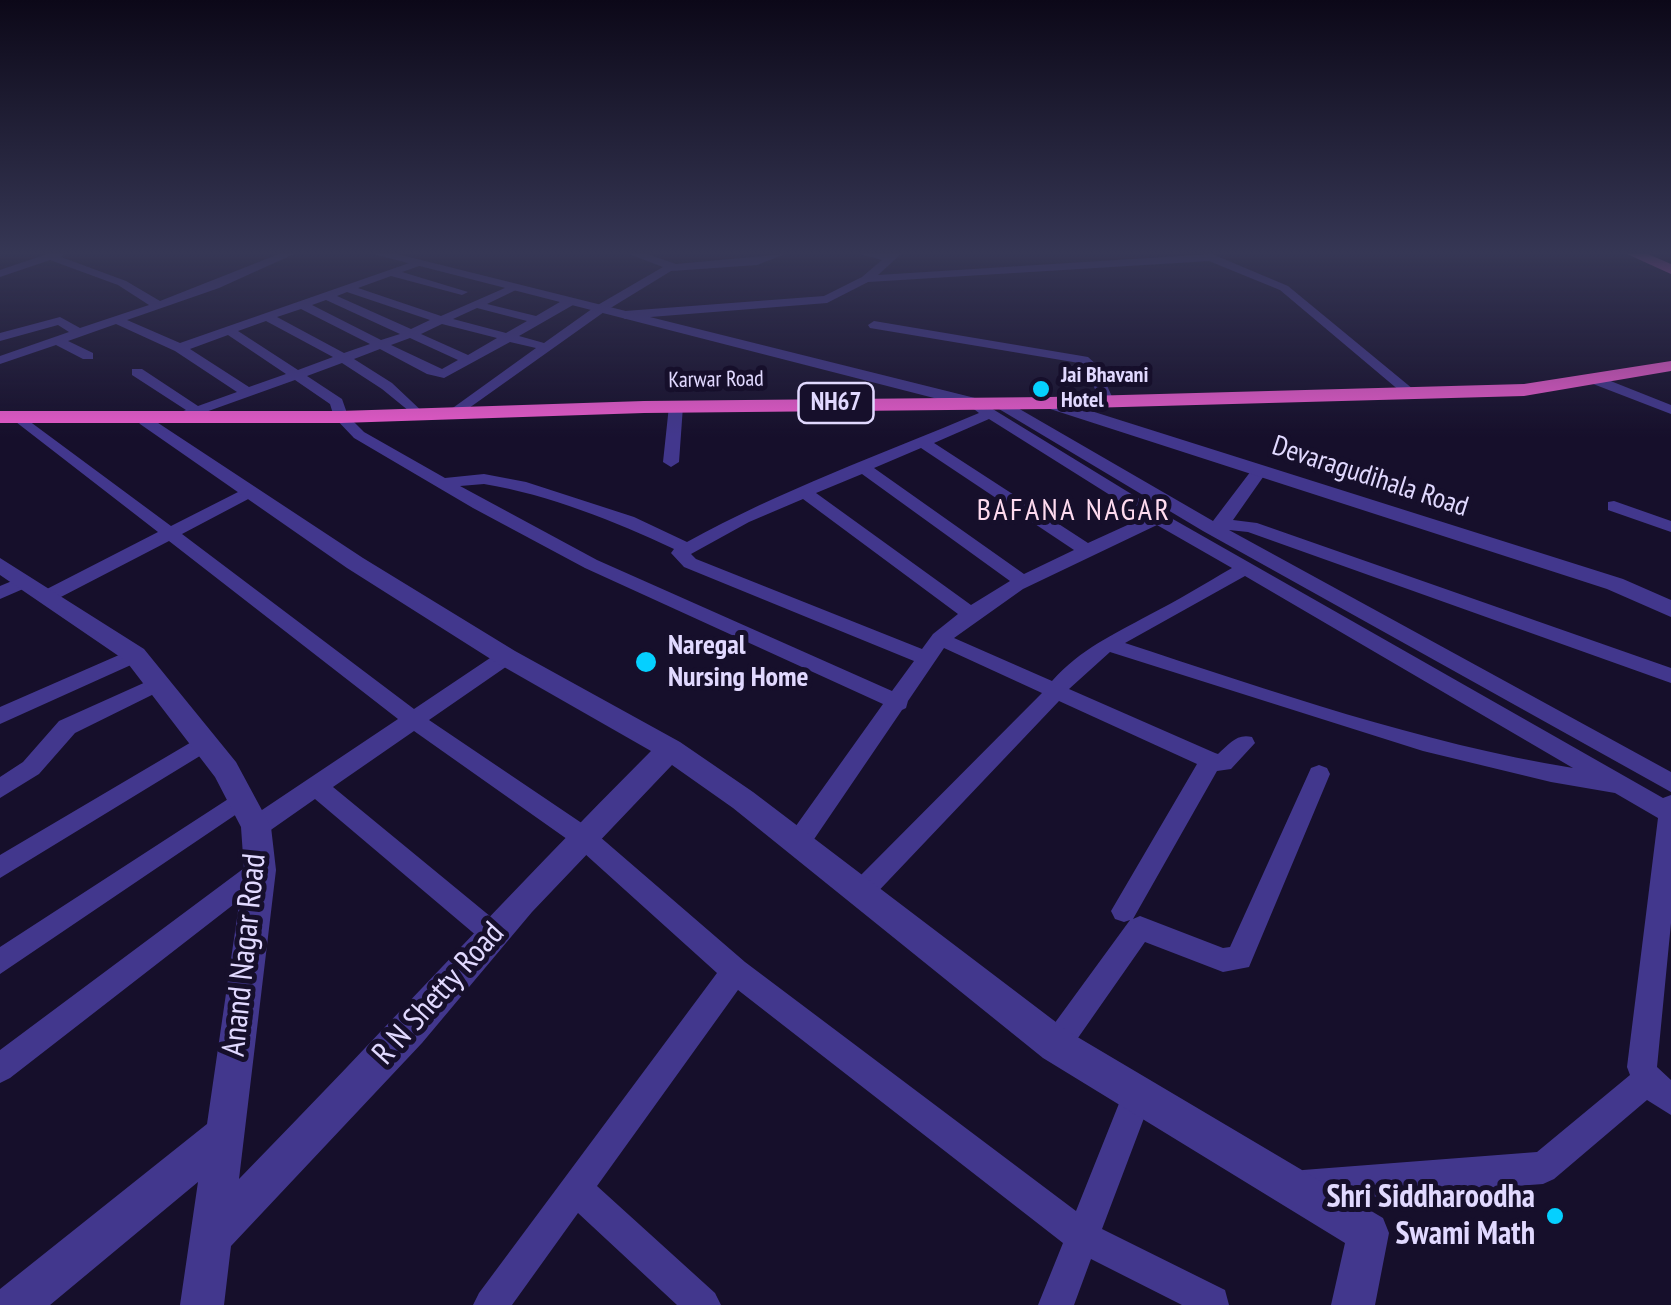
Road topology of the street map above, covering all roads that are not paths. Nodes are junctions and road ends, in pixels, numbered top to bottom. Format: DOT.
graph roads {
  1 [pos="135,315"];
  2 [pos="269,315"];
  3 [pos="323,315"];
  4 [pos="370,315"];
  5 [pos="426,315"];
  6 [pos="457,315"];
  7 [pos="517,315"];
  8 [pos="546,315"];
  9 [pos="592,315"];
  10 [pos="625,315"];
  11 [pos="1316,315"];
  12 [pos="266,316"];
  13 [pos="120,320"];
  14 [pos="537,320"];
  15 [pos="444,321"];
  16 [pos="874,325"];
  17 [pos="228,330"];
  18 [pos="80,334"];
  19 [pos="413,334"];
  20 [pos="0,337"];
  21 [pos="506,338"];
  22 [pos="58,341"];
  23 [pos="382,345"];
  24 [pos="546,347"];
  25 [pos="180,348"];
  26 [pos="88,356"];
  27 [pos="343,359"];
  28 [pos="0,360"];
  29 [pos="468,360"];
  30 [pos="1671,366"];
  31 [pos="137,372"];
  32 [pos="298,375"];
  33 [pos="1593,379"];
  34 [pos="247,392"];
  35 [pos="1412,394"];
  36 [pos="1107,402"];
  37 [pos="1050,403"];
  38 [pos="676,406"];
  39 [pos="987,406"];
  40 [pos="195,410"];
  41 [pos="1671,410"];
  42 [pos="450,415"];
  43 [pos="420,416"];
  44 [pos="10,418"];
  45 [pos="341,418"];
  46 [pos="161,419"];
  47 [pos="922,442"];
  48 [pos="670,462"];
  49 [pos="861,466"];
  50 [pos="1260,470"];
  51 [pos="441,483"];
  52 [pos="803,491"];
  53 [pos="248,493"];
  54 [pos="1614,506"];
  55 [pos="1158,518"];
  56 [pos="1216,525"];
  57 [pos="1671,527"];
  58 [pos="170,535"];
  59 [pos="1188,536"];
  60 [pos="685,548"];
  61 [pos="1088,550"];
  62 [pos="1245,568"];
  63 [pos="1023,582"];
  64 [pos="18,584"];
  65 [pos="1671,609"];
  66 [pos="970,614"];
  67 [pos="940,640"];
  68 [pos="1106,644"];
  69 [pos="135,655"];
  70 [pos="506,658"];
  71 [pos="927,659"];
  72 [pos="1671,676"];
  73 [pos="157,684"];
  74 [pos="1056,690"];
  75 [pos="899,703"];
  76 [pos="0,716"];
  77 [pos="414,720"];
  78 [pos="205,742"];
  79 [pos="1244,743"];
  80 [pos="670,749"];
  81 [pos="1211,761"];
  82 [pos="1319,774"];
  83 [pos="1671,783"];
  84 [pos="316,786"];
  85 [pos="1625,786"];
  86 [pos="0,788"];
  87 [pos="1670,810"];
  88 [pos="249,813"];
  89 [pos="583,836"];
  90 [pos="797,844"];
  91 [pos="0,868"];
  92 [pos="260,870"];
  93 [pos="860,892"];
  94 [pos="1124,911"];
  95 [pos="494,934"];
  96 [pos="0,962"];
  97 [pos="736,971"];
  98 [pos="1056,1045"];
  99 [pos="0,1068"];
  100 [pos="1659,1090"];
  101 [pos="1137,1097"];
  102 [pos="224,1135"];
  103 [pos="1291,1187"];
  104 [pos="576,1188"];
  105 [pos="1084,1238"];
  106 [pos="209,1239"];
  107 [pos="1213,1302"];
  108 [pos="16,1305"];
  109 [pos="202,1305"];
  110 [pos="491,1305"];
  111 [pos="704,1305"];
  112 [pos="1056,1305"];
  113 [pos="1353,1305"];
  1 -- 13 [label="street"];
  2 -- 12 [label="street"];
  3 -- 23 [label="street"];
  4 -- 19 [label="street"];
  5 -- 15 [label="street"];
  6 -- 15 [label="street"];
  7 -- 14 [label="street"];
  8 -- 14 [label="street"];
  9 -- 24 [label="street"];
  10 -- 39 [label="street"];
  11 -- 35 [label="street"];
  12 -- 17 [label="street"];
  12 -- 27 [label="street"];
  13 -- 18 [label="street"];
  13 -- 25 [label="street"];
  14 -- 21 [label="street"];
  15 -- 19 [label="street"];
  15 -- 21 [label="street"];
  16 -- 36 [label="street"];
  17 -- 25 [label="street"];
  17 -- 32 [label="street"];
  18 -- 20 [label="street"];
  18 -- 22 [label="street"];
  19 -- 23 [label="street"];
  19 -- 29 [label="street"];
  21 -- 24 [label="street"];
  21 -- 29 [label="street"];
  22 -- 26 [label="street"];
  22 -- 28 [label="street"];
  23 -- 27 [label="street"];
  23 -- 29 [label="street"];
  24 -- 42 [label="street"];
  25 -- 34 [label="street"];
  27 -- 32 [label="street"];
  27 -- 43 [label="street"];
  30 -- 33 [label="highway, Karwar Road / NH67"];
  31 -- 40 [label="street"];
  32 -- 34 [label="street"];
  32 -- 45 [label="street"];
  33 -- 35 [label="highway, Karwar Road / NH67"];
  33 -- 41 [label="street"];
  34 -- 40 [label="street"];
  35 -- 36 [label="highway, Karwar Road / NH67"];
  36 -- 37 [label="highway, Karwar Road / NH67"];
  37 -- 39 [label="highway, Karwar Road / NH67"];
  37 -- 50 [label="street, Devaragudihala Road"];
  38 -- 39 [label="highway, Karwar Road / NH67"];
  38 -- 42 [label="highway, Karwar Road / NH67"];
  38 -- 48 [label="street"];
  39 -- 47 [label="street"];
  39 -- 55 [label="street"];
  39 -- 56 [label="street"];
  40 -- 46 [label="street"];
  42 -- 43 [label="highway, Karwar Road / NH67"];
  43 -- 45 [label="highway, Karwar Road / NH67"];
  44 -- 46 [label="highway, Karwar Road / NH67"];
  44 -- 58 [label="street"];
  45 -- 46 [label="highway, Karwar Road / NH67"];
  45 -- 51 [label="street"];
  46 -- 53 [label="street"];
  47 -- 49 [label="street"];
  47 -- 61 [label="street"];
  49 -- 52 [label="street"];
  49 -- 63 [label="street"];
  50 -- 56 [label="street"];
  50 -- 65 [label="street, Devaragudihala Road"];
  51 -- 60 [label="street"];
  51 -- 75 [label="street"];
  52 -- 60 [label="street"];
  52 -- 66 [label="street"];
  53 -- 58 [label="street"];
  53 -- 70 [label="street"];
  54 -- 57 [label="street"];
  55 -- 59 [label="street"];
  55 -- 61 [label="street"];
  56 -- 59 [label="street"];
  56 -- 72 [label="street"];
  56 -- 83 [label="street"];
  58 -- 64 [label="street"];
  58 -- 77 [label="street"];
  59 -- 62 [label="street"];
  60 -- 71 [label="street"];
  61 -- 63 [label="street"];
  62 -- 68 [label="street"];
  62 -- 85 [label="street"];
  63 -- 66 [label="street"];
  64 -- 69 [label="street, Anand Nagar Road"];
  66 -- 67 [label="street"];
  67 -- 71 [label="street"];
  67 -- 74 [label="street"];
  68 -- 74 [label="street"];
  68 -- 85 [label="street"];
  69 -- 73 [label="street, Anand Nagar Road"];
  69 -- 76 [label="street"];
  70 -- 77 [label="street"];
  70 -- 80 [label="street"];
  71 -- 75 [label="street"];
  73 -- 78 [label="street, Anand Nagar Road"];
  73 -- 86 [label="street"];
  74 -- 81 [label="street"];
  74 -- 93 [label="street"];
  75 -- 90 [label="street"];
  77 -- 84 [label="street"];
  77 -- 89 [label="street"];
  78 -- 88 [label="street, Anand Nagar Road"];
  78 -- 91 [label="street"];
  79 -- 81 [label="street"];
  80 -- 89 [label="street, R N Shetty Road"];
  80 -- 90 [label="street"];
  81 -- 94 [label="street"];
  82 -- 98 [label="street"];
  84 -- 88 [label="street"];
  84 -- 95 [label="street"];
  85 -- 87 [label="street"];
  87 -- 100 [label="street"];
  88 -- 92 [label="street, Anand Nagar Road"];
  88 -- 96 [label="street"];
  89 -- 95 [label="street, R N Shetty Road"];
  89 -- 97 [label="street"];
  90 -- 93 [label="street"];
  92 -- 99 [label="street"];
  92 -- 102 [label="street, Anand Nagar Road"];
  93 -- 98 [label="street"];
  95 -- 106 [label="street, R N Shetty Road"];
  97 -- 104 [label="street"];
  97 -- 105 [label="street"];
  98 -- 101 [label="street"];
  100 -- 103 [label="street"];
  101 -- 103 [label="street"];
  101 -- 105 [label="street"];
  102 -- 106 [label="street, Anand Nagar Road"];
  102 -- 108 [label="street"];
  103 -- 113 [label="street"];
  104 -- 110 [label="street"];
  104 -- 111 [label="street"];
  105 -- 107 [label="street"];
  105 -- 112 [label="street"];
  106 -- 109 [label="street, Anand Nagar Road"];
}
